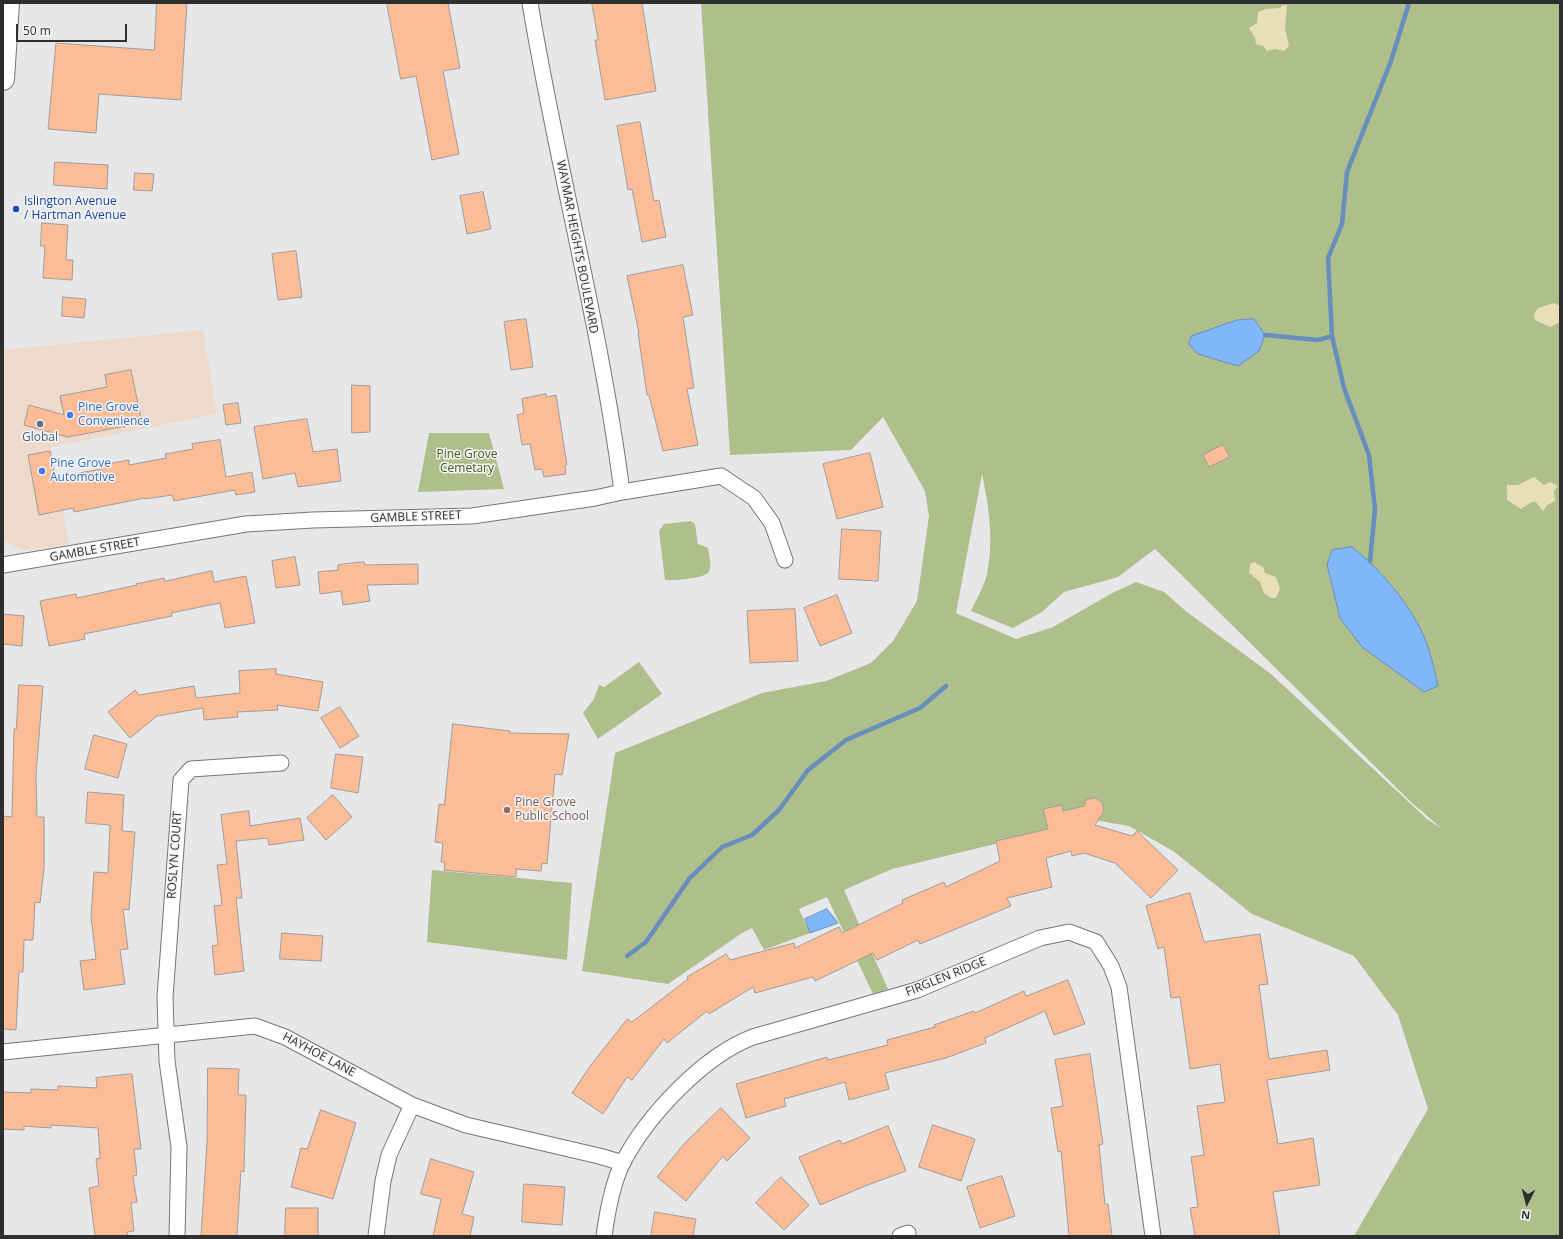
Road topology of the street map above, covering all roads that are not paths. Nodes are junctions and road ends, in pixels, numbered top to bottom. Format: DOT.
graph roads {
  1 [pos="8,3"];
  2 [pos="530,3"];
  3 [pos="3,78"];
  4 [pos="622,492"];
  5 [pos="785,560"];
  6 [pos="3,565"];
  7 [pos="282,763"];
  8 [pos="165,1035"];
  9 [pos="3,1052"];
  10 [pos="412,1105"];
  11 [pos="623,1163"];
  12 [pos="177,1236"];
  13 [pos="376,1236"];
  14 [pos="604,1236"];
  15 [pos="1153,1236"];
  1 -- 3 [label="main road"];
  2 -- 4 [label="street, WAYMAR HEIGHTS BOULEVARD"];
  4 -- 5 [label="street, GAMBLE STREET"];
  4 -- 6 [label="street, GAMBLE STREET"];
  7 -- 8 [label="street, ROSLYN COURT"];
  8 -- 9 [label="street, HAYHOE LANE"];
  8 -- 10 [label="street, HAYHOE LANE"];
  8 -- 12 [label="street, ROSLYN COURT"];
  10 -- 11 [label="street, HAYHOE LANE"];
  10 -- 13 [label="street"];
  11 -- 14 [label="street, FIRGLEN RIDGE"];
  11 -- 15 [label="street, FIRGLEN RIDGE"];
}
